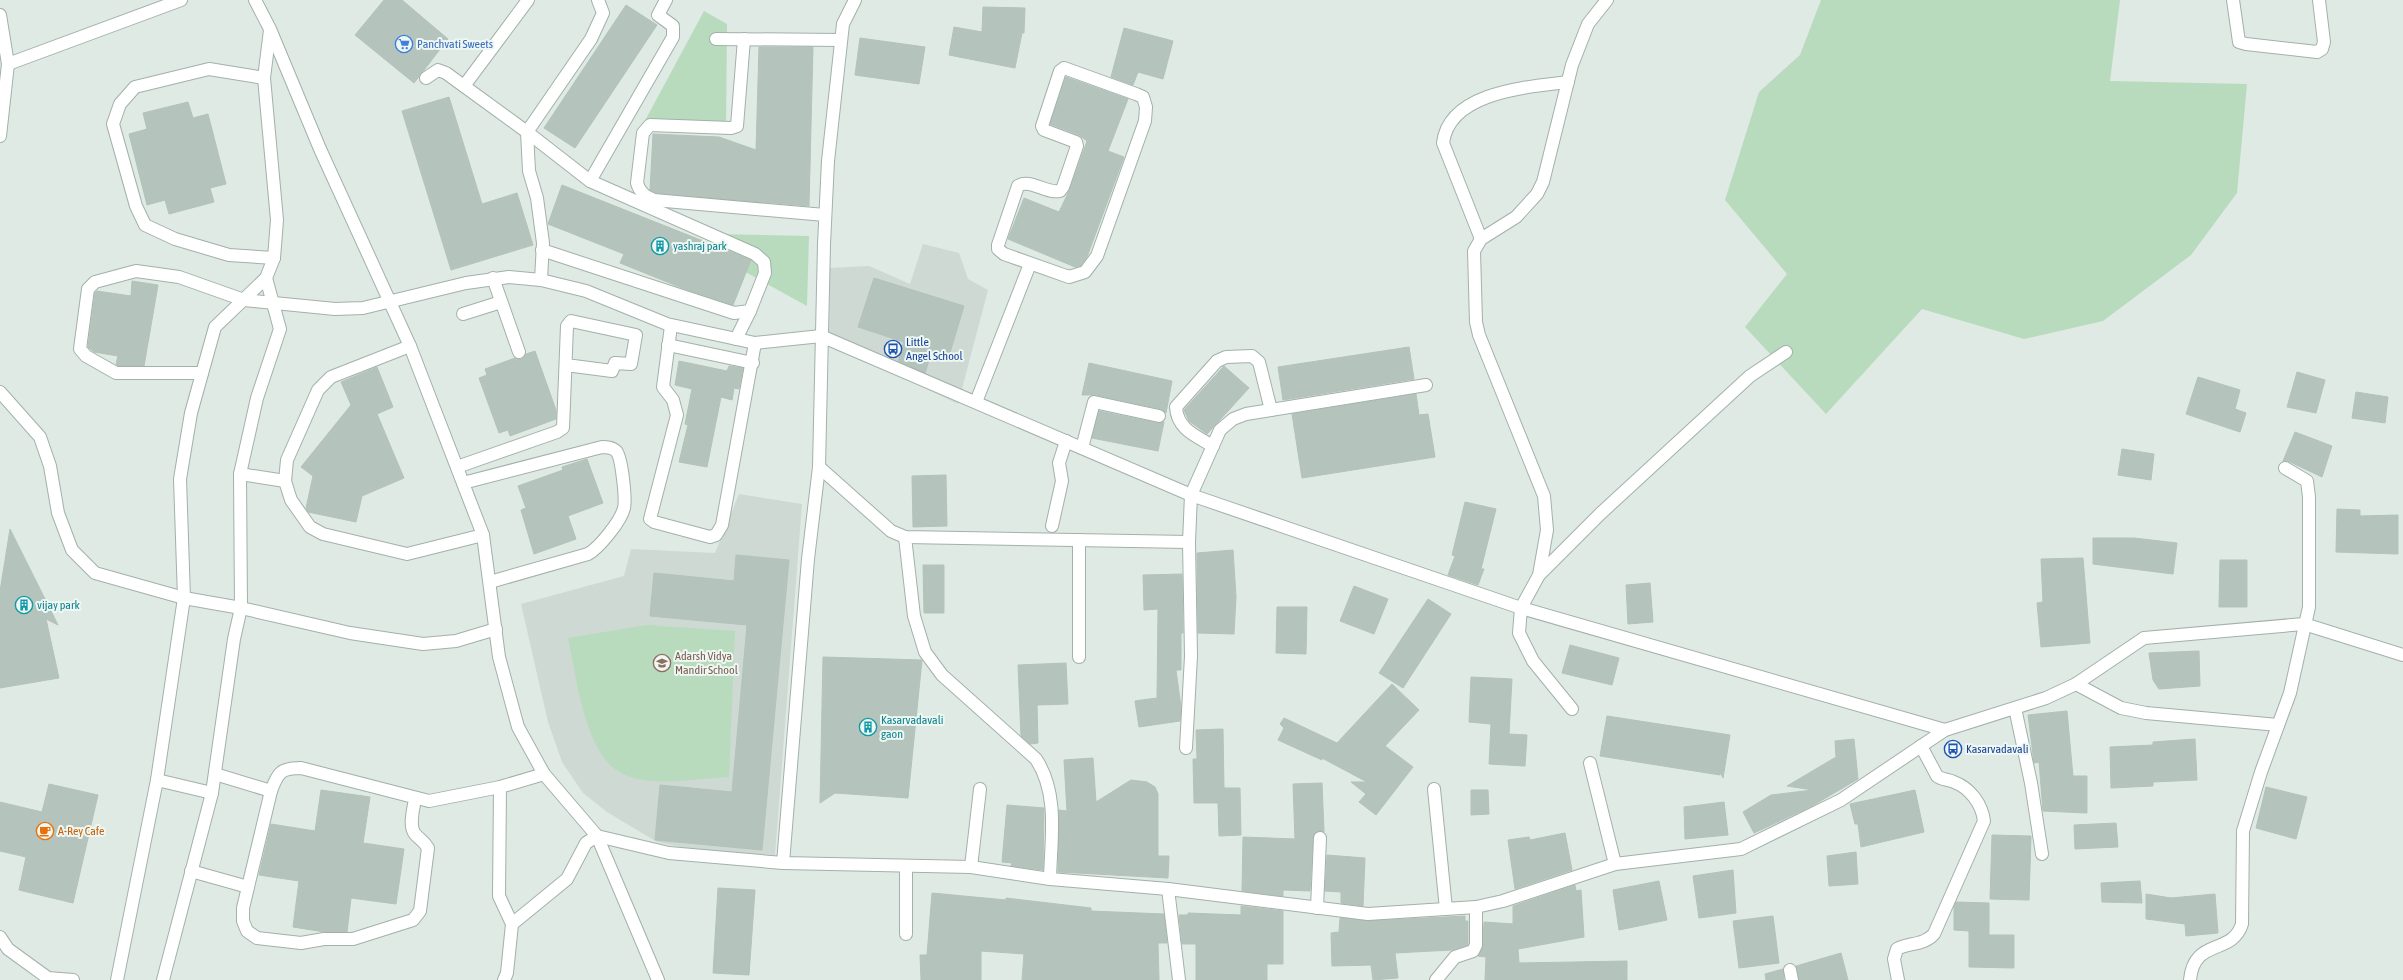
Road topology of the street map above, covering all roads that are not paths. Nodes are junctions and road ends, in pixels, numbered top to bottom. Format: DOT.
graph roads {
  1 [pos="181,0"];
  2 [pos="255,0"];
  3 [pos="528,0"];
  4 [pos="598,0"];
  5 [pos="666,0"];
  6 [pos="854,0"];
  7 [pos="1607,0"];
  8 [pos="2233,0"];
  9 [pos="2318,0"];
  10 [pos="0,15"];
  11 [pos="270,29"];
  12 [pos="716,39"];
  13 [pos="744,39"];
  14 [pos="841,40"];
  15 [pos="2,44"];
  16 [pos="8,64"];
  17 [pos="264,78"];
  18 [pos="426,78"];
  19 [pos="1568,82"];
  20 [pos="464,86"];
  21 [pos="2,103"];
  22 [pos="527,132"];
  23 [pos="0,136"];
  24 [pos="590,181"];
  25 [pos="825,215"];
  26 [pos="1481,239"];
  27 [pos="542,250"];
  28 [pos="274,258"];
  29 [pos="1030,264"];
  30 [pos="266,278"];
  31 [pos="493,278"];
  32 [pos="541,280"];
  33 [pos="244,300"];
  34 [pos="390,302"];
  35 [pos="501,302"];
  36 [pos="273,303"];
  37 [pos="750,311"];
  38 [pos="463,314"];
  39 [pos="671,326"];
  40 [pos="821,336"];
  41 [pos="736,340"];
  42 [pos="755,343"];
  43 [pos="668,345"];
  44 [pos="410,346"];
  45 [pos="519,352"];
  46 [pos="1786,352"];
  47 [pos="753,363"];
  48 [pos="566,365"];
  49 [pos="202,373"];
  50 [pos="1426,385"];
  51 [pos="0,392"];
  52 [pos="976,402"];
  53 [pos="1271,410"];
  54 [pos="1159,416"];
  55 [pos="1066,441"];
  56 [pos="1213,446"];
  57 [pos="1082,448"];
  58 [pos="457,467"];
  59 [pos="819,467"];
  60 [pos="2285,468"];
  61 [pos="240,474"];
  62 [pos="285,481"];
  63 [pos="463,483"];
  64 [pos="1191,495"];
  65 [pos="1052,526"];
  66 [pos="483,535"];
  67 [pos="904,537"];
  68 [pos="1079,540"];
  69 [pos="1189,542"];
  70 [pos="1539,575"];
  71 [pos="490,582"];
  72 [pos="184,598"];
  73 [pos="241,608"];
  74 [pos="1521,608"];
  75 [pos="2304,624"];
  76 [pos="496,629"];
  77 [pos="2403,655"];
  78 [pos="1079,657"];
  79 [pos="2076,684"];
  80 [pos="2015,708"];
  81 [pos="1572,709"];
  82 [pos="2278,725"];
  83 [pos="1945,730"];
  84 [pos="1921,746"];
  85 [pos="1186,748"];
  86 [pos="1590,763"];
  87 [pos="215,774"];
  88 [pos="544,774"];
  89 [pos="156,780"];
  90 [pos="500,787"];
  91 [pos="980,789"];
  92 [pos="1434,789"];
  93 [pos="271,791"];
  94 [pos="212,794"];
  95 [pos="416,798"];
  96 [pos="597,836"];
  97 [pos="1320,838"];
  98 [pos="2042,854"];
  99 [pos="783,863"];
  100 [pos="1615,864"];
  101 [pos="906,866"];
  102 [pos="971,867"];
  103 [pos="191,871"];
  104 [pos="1050,879"];
  105 [pos="248,887"];
  106 [pos="1168,889"];
  107 [pos="1476,907"];
  108 [pos="1317,908"];
  109 [pos="1446,909"];
  110 [pos="512,924"];
  111 [pos="906,934"];
  112 [pos="0,937"];
  113 [pos="73,980"];
  114 [pos="117,980"];
  115 [pos="163,980"];
  116 [pos="504,980"];
  117 [pos="658,980"];
  118 [pos="1179,980"];
  119 [pos="1436,980"];
  120 [pos="1898,980"];
  121 [pos="2190,980"];
  1 -- 16 [label="street"];
  2 -- 11 [label="street"];
  3 -- 20 [label="street"];
  4 -- 22 [label="street"];
  5 -- 24 [label="street"];
  6 -- 14 [label="street"];
  7 -- 19 [label="street"];
  8 -- 9 [label="street"];
  10 -- 15 [label="street"];
  11 -- 17 [label="street"];
  11 -- 34 [label="street"];
  12 -- 13 [label="street"];
  13 -- 14 [label="street"];
  13 -- 25 [label="street"];
  14 -- 25 [label="street"];
  15 -- 16 [label="street"];
  16 -- 21 [label="street"];
  17 -- 28 [label="street"];
  17 -- 28 [label="street"];
  18 -- 20 [label="street"];
  19 -- 26 [label="street"];
  19 -- 26 [label="street"];
  20 -- 22 [label="street"];
  21 -- 23 [label="street"];
  22 -- 24 [label="street"];
  22 -- 27 [label="street"];
  24 -- 37 [label="street"];
  25 -- 40 [label="street"];
  26 -- 70 [label="street"];
  27 -- 32 [label="street"];
  27 -- 37 [label="street"];
  28 -- 30 [label="street"];
  29 -- 29 [label="street"];
  29 -- 52 [label="street"];
  30 -- 33 [label="street"];
  30 -- 36 [label="street"];
  31 -- 32 [label="street"];
  31 -- 34 [label="street"];
  31 -- 35 [label="street"];
  32 -- 39 [label="street"];
  33 -- 36 [label="street"];
  33 -- 49 [label="street"];
  33 -- 49 [label="street"];
  34 -- 36 [label="street"];
  34 -- 44 [label="street"];
  35 -- 38 [label="street"];
  35 -- 45 [label="street"];
  36 -- 61 [label="street"];
  37 -- 41 [label="street"];
  39 -- 41 [label="street"];
  39 -- 43 [label="street"];
  40 -- 42 [label="street"];
  40 -- 52 [label="street"];
  40 -- 59 [label="street"];
  41 -- 42 [label="street"];
  42 -- 47 [label="street"];
  43 -- 47 [label="street"];
  43 -- 47 [label="street"];
  44 -- 58 [label="street"];
  44 -- 62 [label="street"];
  46 -- 70 [label="street"];
  48 -- 48 [label="street"];
  48 -- 58 [label="street"];
  49 -- 72 [label="street"];
  50 -- 53 [label="street"];
  51 -- 72 [label="street"];
  52 -- 55 [label="street"];
  53 -- 56 [label="street"];
  53 -- 56 [label="street"];
  54 -- 57 [label="street"];
  55 -- 57 [label="street"];
  55 -- 65 [label="street"];
  56 -- 64 [label="street"];
  57 -- 64 [label="street"];
  58 -- 63 [label="street"];
  59 -- 67 [label="street"];
  59 -- 99 [label="street"];
  60 -- 75 [label="street"];
  61 -- 62 [label="street"];
  61 -- 73 [label="street"];
  62 -- 66 [label="street"];
  63 -- 66 [label="street"];
  63 -- 71 [label="street"];
  64 -- 69 [label="street"];
  64 -- 74 [label="street"];
  66 -- 71 [label="street"];
  67 -- 68 [label="street"];
  67 -- 104 [label="street"];
  68 -- 69 [label="street"];
  68 -- 78 [label="street"];
  69 -- 85 [label="street"];
  70 -- 74 [label="street"];
  71 -- 76 [label="street"];
  72 -- 73 [label="street"];
  72 -- 89 [label="street"];
  73 -- 76 [label="street"];
  73 -- 87 [label="street"];
  74 -- 81 [label="street"];
  74 -- 83 [label="street"];
  75 -- 77 [label="street"];
  75 -- 79 [label="street"];
  75 -- 82 [label="street"];
  76 -- 88 [label="street"];
  79 -- 80 [label="street"];
  79 -- 82 [label="street"];
  80 -- 83 [label="street"];
  80 -- 98 [label="street"];
  82 -- 121 [label="street"];
  83 -- 84 [label="street"];
  84 -- 100 [label="street"];
  84 -- 120 [label="street"];
  86 -- 100 [label="street"];
  87 -- 93 [label="street"];
  87 -- 94 [label="street"];
  88 -- 90 [label="street"];
  88 -- 96 [label="street"];
  89 -- 94 [label="street"];
  89 -- 114 [label="street"];
  90 -- 95 [label="street"];
  90 -- 110 [label="street"];
  91 -- 102 [label="street"];
  92 -- 109 [label="street"];
  93 -- 95 [label="street"];
  93 -- 105 [label="street"];
  94 -- 103 [label="street"];
  95 -- 105 [label="street"];
  96 -- 99 [label="street"];
  96 -- 110 [label="street"];
  96 -- 117 [label="street"];
  97 -- 108 [label="street"];
  99 -- 101 [label="street"];
  100 -- 107 [label="street"];
  101 -- 102 [label="street"];
  101 -- 111 [label="street"];
  102 -- 104 [label="street"];
  103 -- 105 [label="street"];
  103 -- 115 [label="street"];
  104 -- 106 [label="street"];
  106 -- 108 [label="street"];
  106 -- 118 [label="street"];
  107 -- 109 [label="street"];
  107 -- 119 [label="street"];
  108 -- 109 [label="street"];
  110 -- 116 [label="street"];
  112 -- 113 [label="street"];
}
